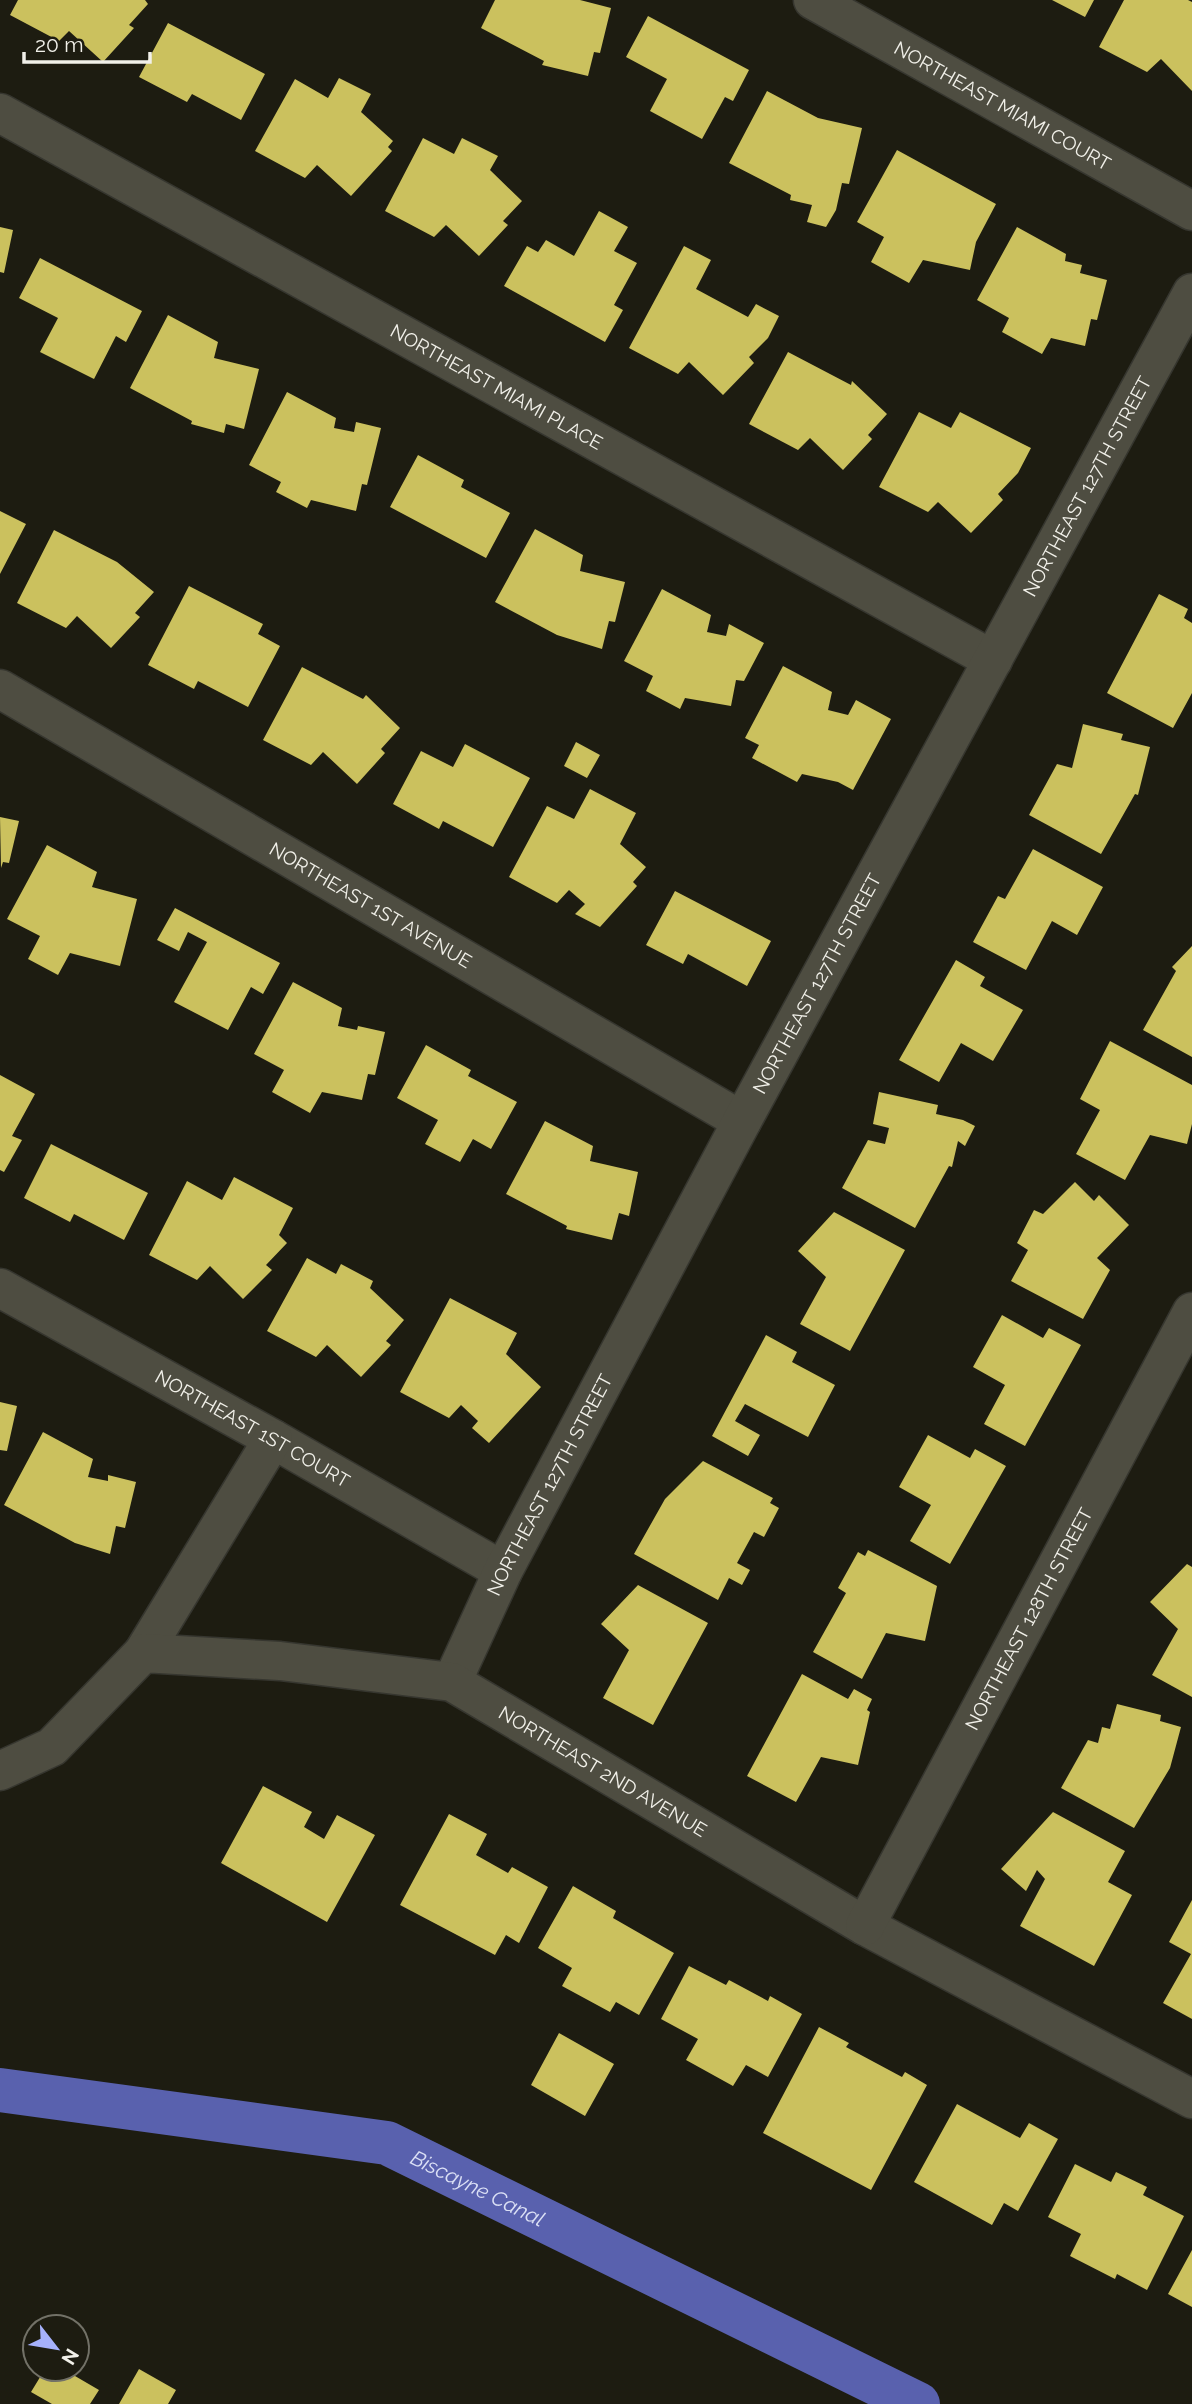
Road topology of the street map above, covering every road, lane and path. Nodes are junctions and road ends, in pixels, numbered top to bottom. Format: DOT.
graph roads {
  1 [pos="813,0"];
  2 [pos="0,113"];
  3 [pos="1192,212"];
  4 [pos="1192,293"];
  5 [pos="993,660"];
  6 [pos="0,689"];
  7 [pos="742,1121"];
  8 [pos="0,1287"];
  9 [pos="1192,1312"];
  10 [pos="273,1439"];
  11 [pos="503,1571"];
  12 [pos="143,1653"];
  13 [pos="452,1682"];
  14 [pos="0,1771"];
  15 [pos="866,1926"];
  16 [pos="1192,2099"];
  1 -- 3 [label="street, NORTHEAST MIAMI COURT"];
  2 -- 5 [label="street, NORTHEAST MIAMI PLACE"];
  4 -- 5 [label="street, NORTHEAST 127TH STREET"];
  5 -- 7 [label="street, NORTHEAST 127TH STREET"];
  6 -- 7 [label="street, NORTHEAST 1ST AVENUE"];
  7 -- 11 [label="street, NORTHEAST 127TH STREET"];
  8 -- 10 [label="street, NORTHEAST 1ST COURT"];
  9 -- 15 [label="street, NORTHEAST 128TH STREET"];
  10 -- 11 [label="street, NORTHEAST 1ST COURT"];
  10 -- 12 [label="street"];
  11 -- 13 [label="street, NORTHEAST 127TH STREET"];
  12 -- 13 [label="street, NORTHEAST 2ND AVENUE"];
  12 -- 14 [label="street"];
  13 -- 15 [label="street, NORTHEAST 2ND AVENUE"];
  15 -- 16 [label="street, NORTHEAST 2ND AVENUE"];
}
